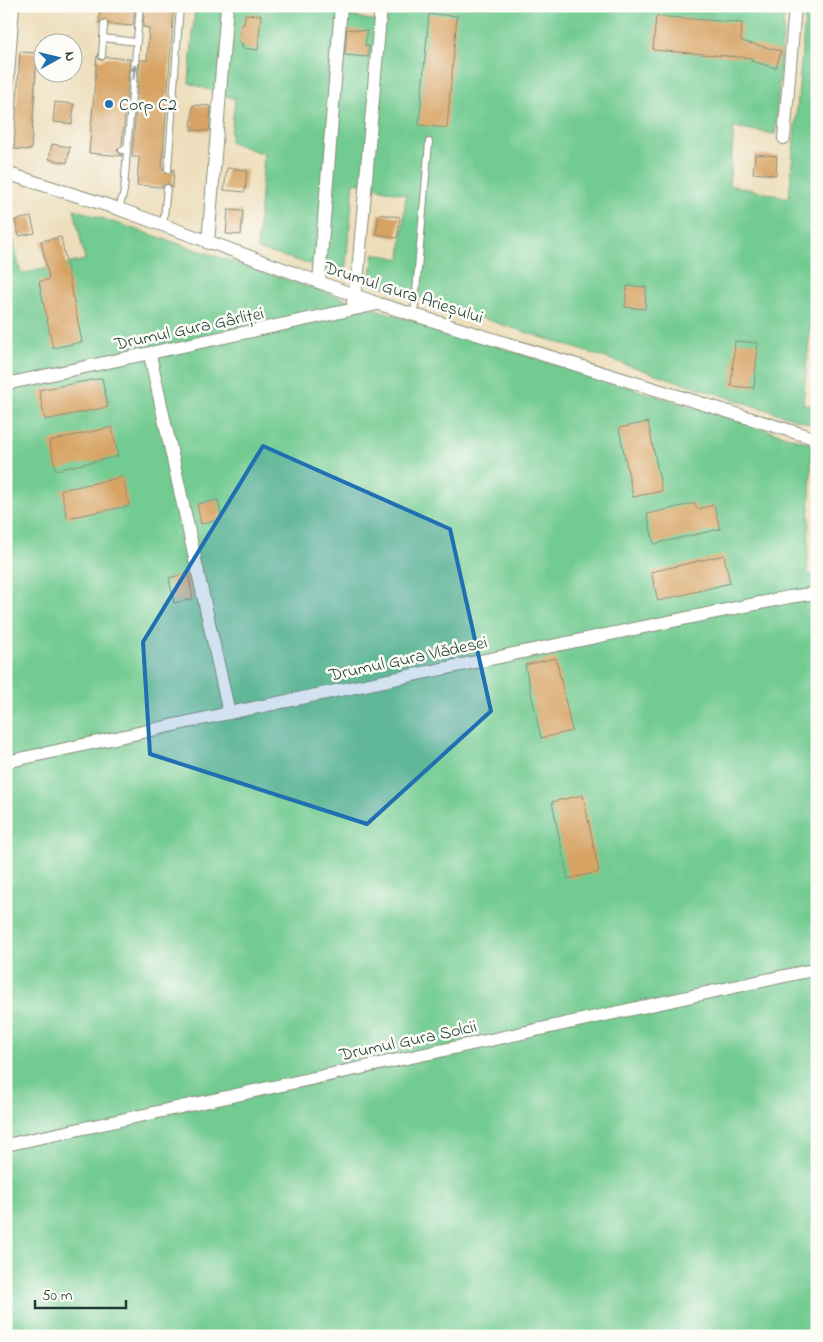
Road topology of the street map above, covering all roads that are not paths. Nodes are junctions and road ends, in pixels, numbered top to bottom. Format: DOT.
graph roads {
  1 [pos="13,6"];
  2 [pos="140,6"];
  3 [pos="180,6"];
  4 [pos="228,6"];
  5 [pos="341,6"];
  6 [pos="381,6"];
  7 [pos="795,6"];
  8 [pos="104,24"];
  9 [pos="103,38"];
  10 [pos="137,42"];
  11 [pos="102,56"];
  12 [pos="6,101"];
  13 [pos="784,138"];
  14 [pos="429,142"];
  15 [pos="168,169"];
  16 [pos="6,173"];
  17 [pos="167,188"];
  18 [pos="119,209"];
  19 [pos="163,226"];
  20 [pos="208,243"];
  21 [pos="319,282"];
  22 [pos="355,295"];
  23 [pos="379,304"];
  24 [pos="351,310"];
  25 [pos="414,315"];
  26 [pos="150,355"];
  27 [pos="6,384"];
  28 [pos="817,439"];
  29 [pos="817,593"];
  30 [pos="229,713"];
  31 [pos="6,762"];
  32 [pos="817,969"];
  33 [pos="6,1145"];
  1 -- 12 [label="street"];
  2 -- 10 [label="lane"];
  3 -- 15 [label="lane"];
  4 -- 20 [label="street"];
  5 -- 21 [label="street"];
  6 -- 22 [label="street"];
  7 -- 13 [label="street"];
  8 -- 9 [label="lane"];
  9 -- 10 [label="lane"];
  9 -- 11 [label="lane"];
  18 -- 10 [label="lane, one-way"];
  14 -- 25 [label="lane"];
  16 -- 18 [label="street, Drumul Gura Arieșului"];
  17 -- 19 [label="lane"];
  18 -- 19 [label="street, Drumul Gura Arieșului"];
  19 -- 20 [label="street, Drumul Gura Arieșului"];
  20 -- 21 [label="street, Drumul Gura Arieșului"];
  21 -- 22 [label="street, Drumul Gura Arieșului"];
  22 -- 23 [label="street, Drumul Gura Arieșului"];
  22 -- 24 [label="street"];
  23 -- 24 [label="street, Drumul Gura Gârliței"];
  23 -- 25 [label="street, Drumul Gura Arieșului"];
  24 -- 26 [label="street, Drumul Gura Gârliței"];
  25 -- 28 [label="street, Drumul Gura Arieșului"];
  26 -- 27 [label="street, Drumul Gura Gârliței"];
  26 -- 30 [label="street"];
  29 -- 30 [label="street, Drumul Gura Vlădesei"];
  30 -- 31 [label="street, Drumul Gura Vlădesei"];
  32 -- 33 [label="street, Drumul Gura Solcii"];
}
